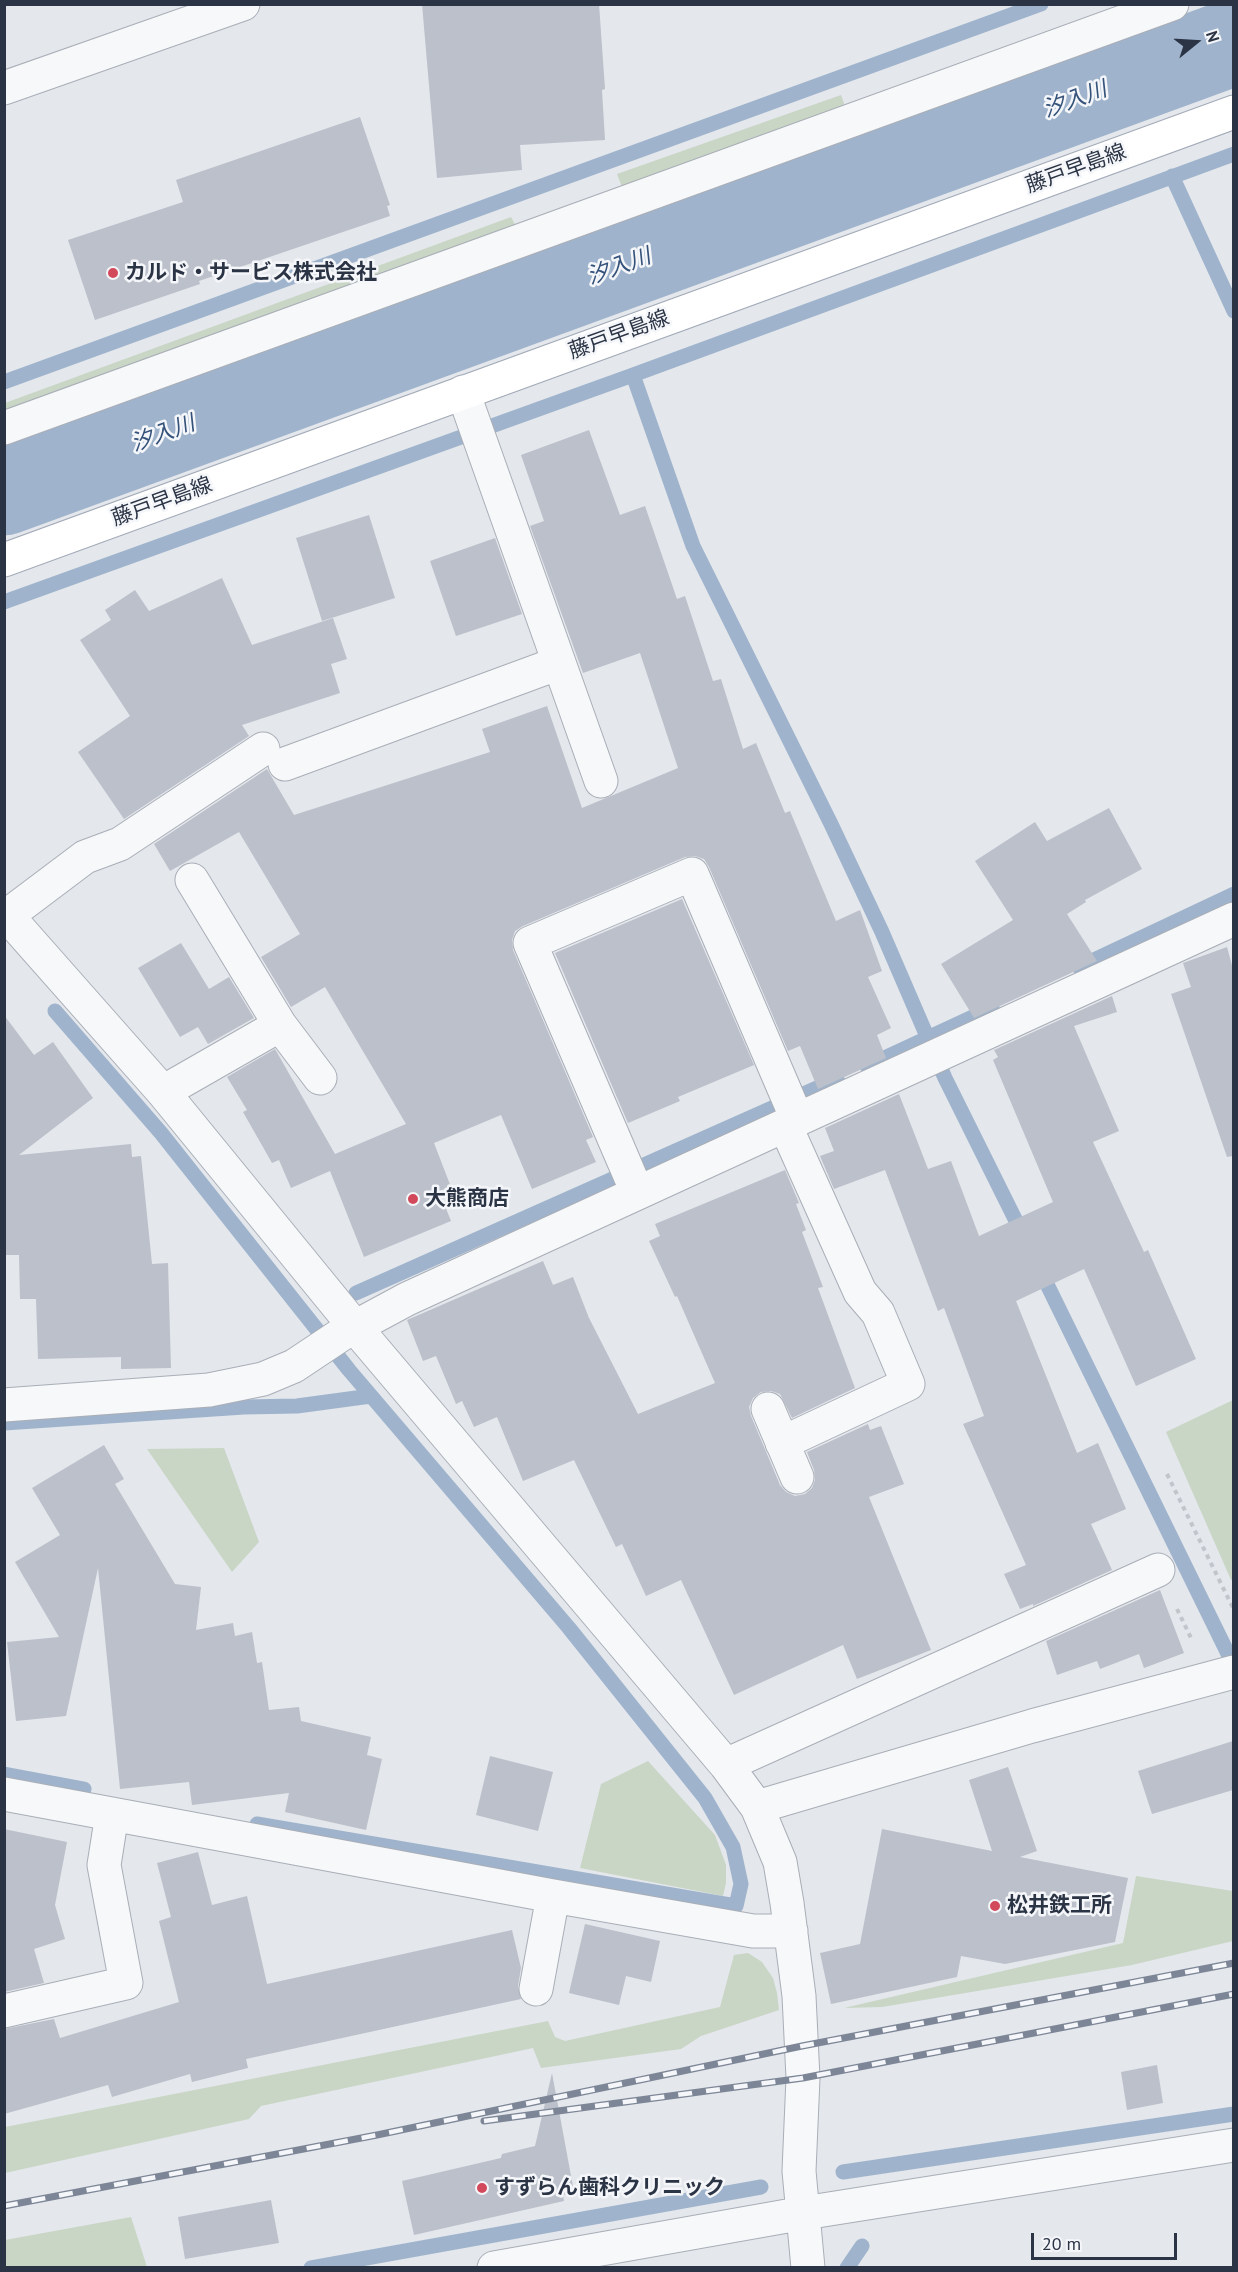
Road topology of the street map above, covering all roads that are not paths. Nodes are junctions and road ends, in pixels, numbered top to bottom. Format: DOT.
graph roads {
  1 [pos="243,4"];
  2 [pos="1172,4"];
  3 [pos="4,88"];
  4 [pos="1233,112"];
  5 [pos="467,402"];
  6 [pos="4,428"];
  7 [pos="4,560"];
  8 [pos="558,663"];
  9 [pos="601,781"];
  10 [pos="192,880"];
  11 [pos="6,916"];
  12 [pos="1233,919"];
  13 [pos="280,1025"];
  14 [pos="320,1078"];
  15 [pos="163,1092"];
  16 [pos="790,1112"];
  17 [pos="632,1179"];
  18 [pos="349,1330"];
  19 [pos="4,1405"];
  20 [pos="768,1409"];
  21 [pos="782,1443"];
  22 [pos="797,1477"];
  23 [pos="1158,1570"];
  24 [pos="1221,1675"];
  25 [pos="726,1765"];
  26 [pos="4,1794"];
  27 [pos="757,1807"];
  28 [pos="112,1814"];
  29 [pos="553,1896"];
  30 [pos="791,1930"];
  31 [pos="536,1989"];
  32 [pos="4,2011"];
  33 [pos="1233,2145"];
  34 [pos="804,2212"];
  35 [pos="503,2267"];
  36 [pos="808,2268"];
  1 -- 3 [label="street"];
  2 -- 6 [label="street"];
  4 -- 5 [label="main road, 藤戸早島線"];
  5 -- 7 [label="main road, 藤戸早島線"];
  5 -- 8 [label="street"];
  8 -- 9 [label="street"];
  8 -- 11 [label="street"];
  10 -- 13 [label="street"];
  11 -- 15 [label="street"];
  12 -- 16 [label="street"];
  13 -- 14 [label="street"];
  13 -- 15 [label="street"];
  15 -- 18 [label="street"];
  16 -- 17 [label="street"];
  16 -- 17 [label="street"];
  16 -- 21 [label="street"];
  17 -- 18 [label="street"];
  18 -- 19 [label="street"];
  18 -- 25 [label="street"];
  20 -- 21 [label="street"];
  21 -- 22 [label="street"];
  23 -- 25 [label="street"];
  24 -- 27 [label="street"];
  25 -- 27 [label="street"];
  26 -- 28 [label="street"];
  27 -- 30 [label="street"];
  28 -- 29 [label="street"];
  28 -- 32 [label="street"];
  29 -- 30 [label="street"];
  29 -- 31 [label="street"];
  30 -- 34 [label="street"];
  33 -- 34 [label="street"];
  34 -- 35 [label="street"];
  34 -- 36 [label="street"];
}
